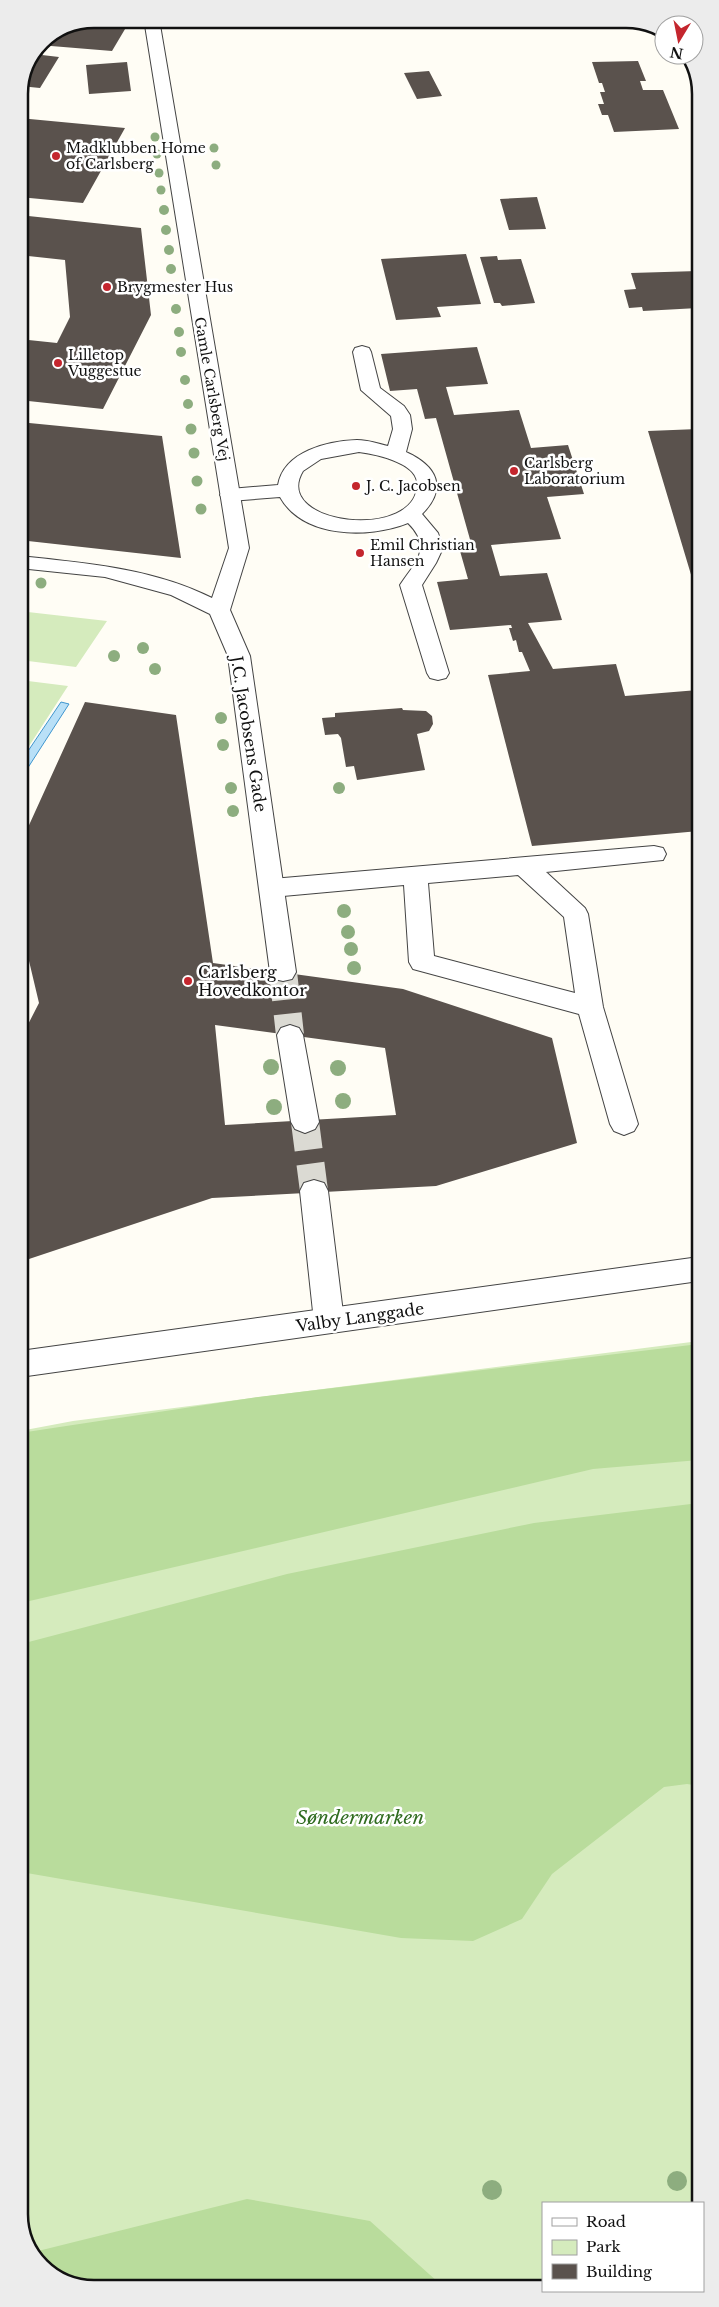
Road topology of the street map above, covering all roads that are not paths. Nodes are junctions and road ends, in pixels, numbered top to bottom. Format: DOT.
graph roads {
  1 [pos="152,28"];
  2 [pos="362,352"];
  3 [pos="396,453"];
  4 [pos="288,490"];
  5 [pos="230,495"];
  6 [pos="409,513"];
  7 [pos="28,563"];
  8 [pos="219,610"];
  9 [pos="438,672"];
  10 [pos="654,854"];
  11 [pos="523,866"];
  12 [pos="415,875"];
  13 [pos="272,888"];
  14 [pos="283,972"];
  15 [pos="590,1007"];
  16 [pos="290,1035"];
  17 [pos="306,1122"];
  18 [pos="624,1124"];
  19 [pos="314,1191"];
  20 [pos="692,1270"];
  21 [pos="329,1321"];
  22 [pos="28,1363"];
  1 -- 5 [label="street, Gamle Carlsberg Vej"];
  2 -- 3 [label="street"];
  3 -- 4 [label="street"];
  3 -- 6 [label="street"];
  4 -- 5 [label="street"];
  4 -- 6 [label="street"];
  5 -- 8 [label="street, Gamle Carlsberg Vej"];
  6 -- 9 [label="street"];
  7 -- 8 [label="street"];
  8 -- 13 [label="street, J.C. Jacobsens Gade"];
  10 -- 11 [label="street"];
  11 -- 12 [label="street"];
  11 -- 15 [label="street"];
  12 -- 13 [label="street"];
  12 -- 15 [label="street"];
  13 -- 14 [label="street, J.C. Jacobsens Gade"];
  15 -- 18 [label="street"];
  16 -- 17 [label="street"];
  19 -- 21 [label="street"];
  20 -- 21 [label="street, Valby Langgade"];
  21 -- 22 [label="street, Valby Langgade"];
}
